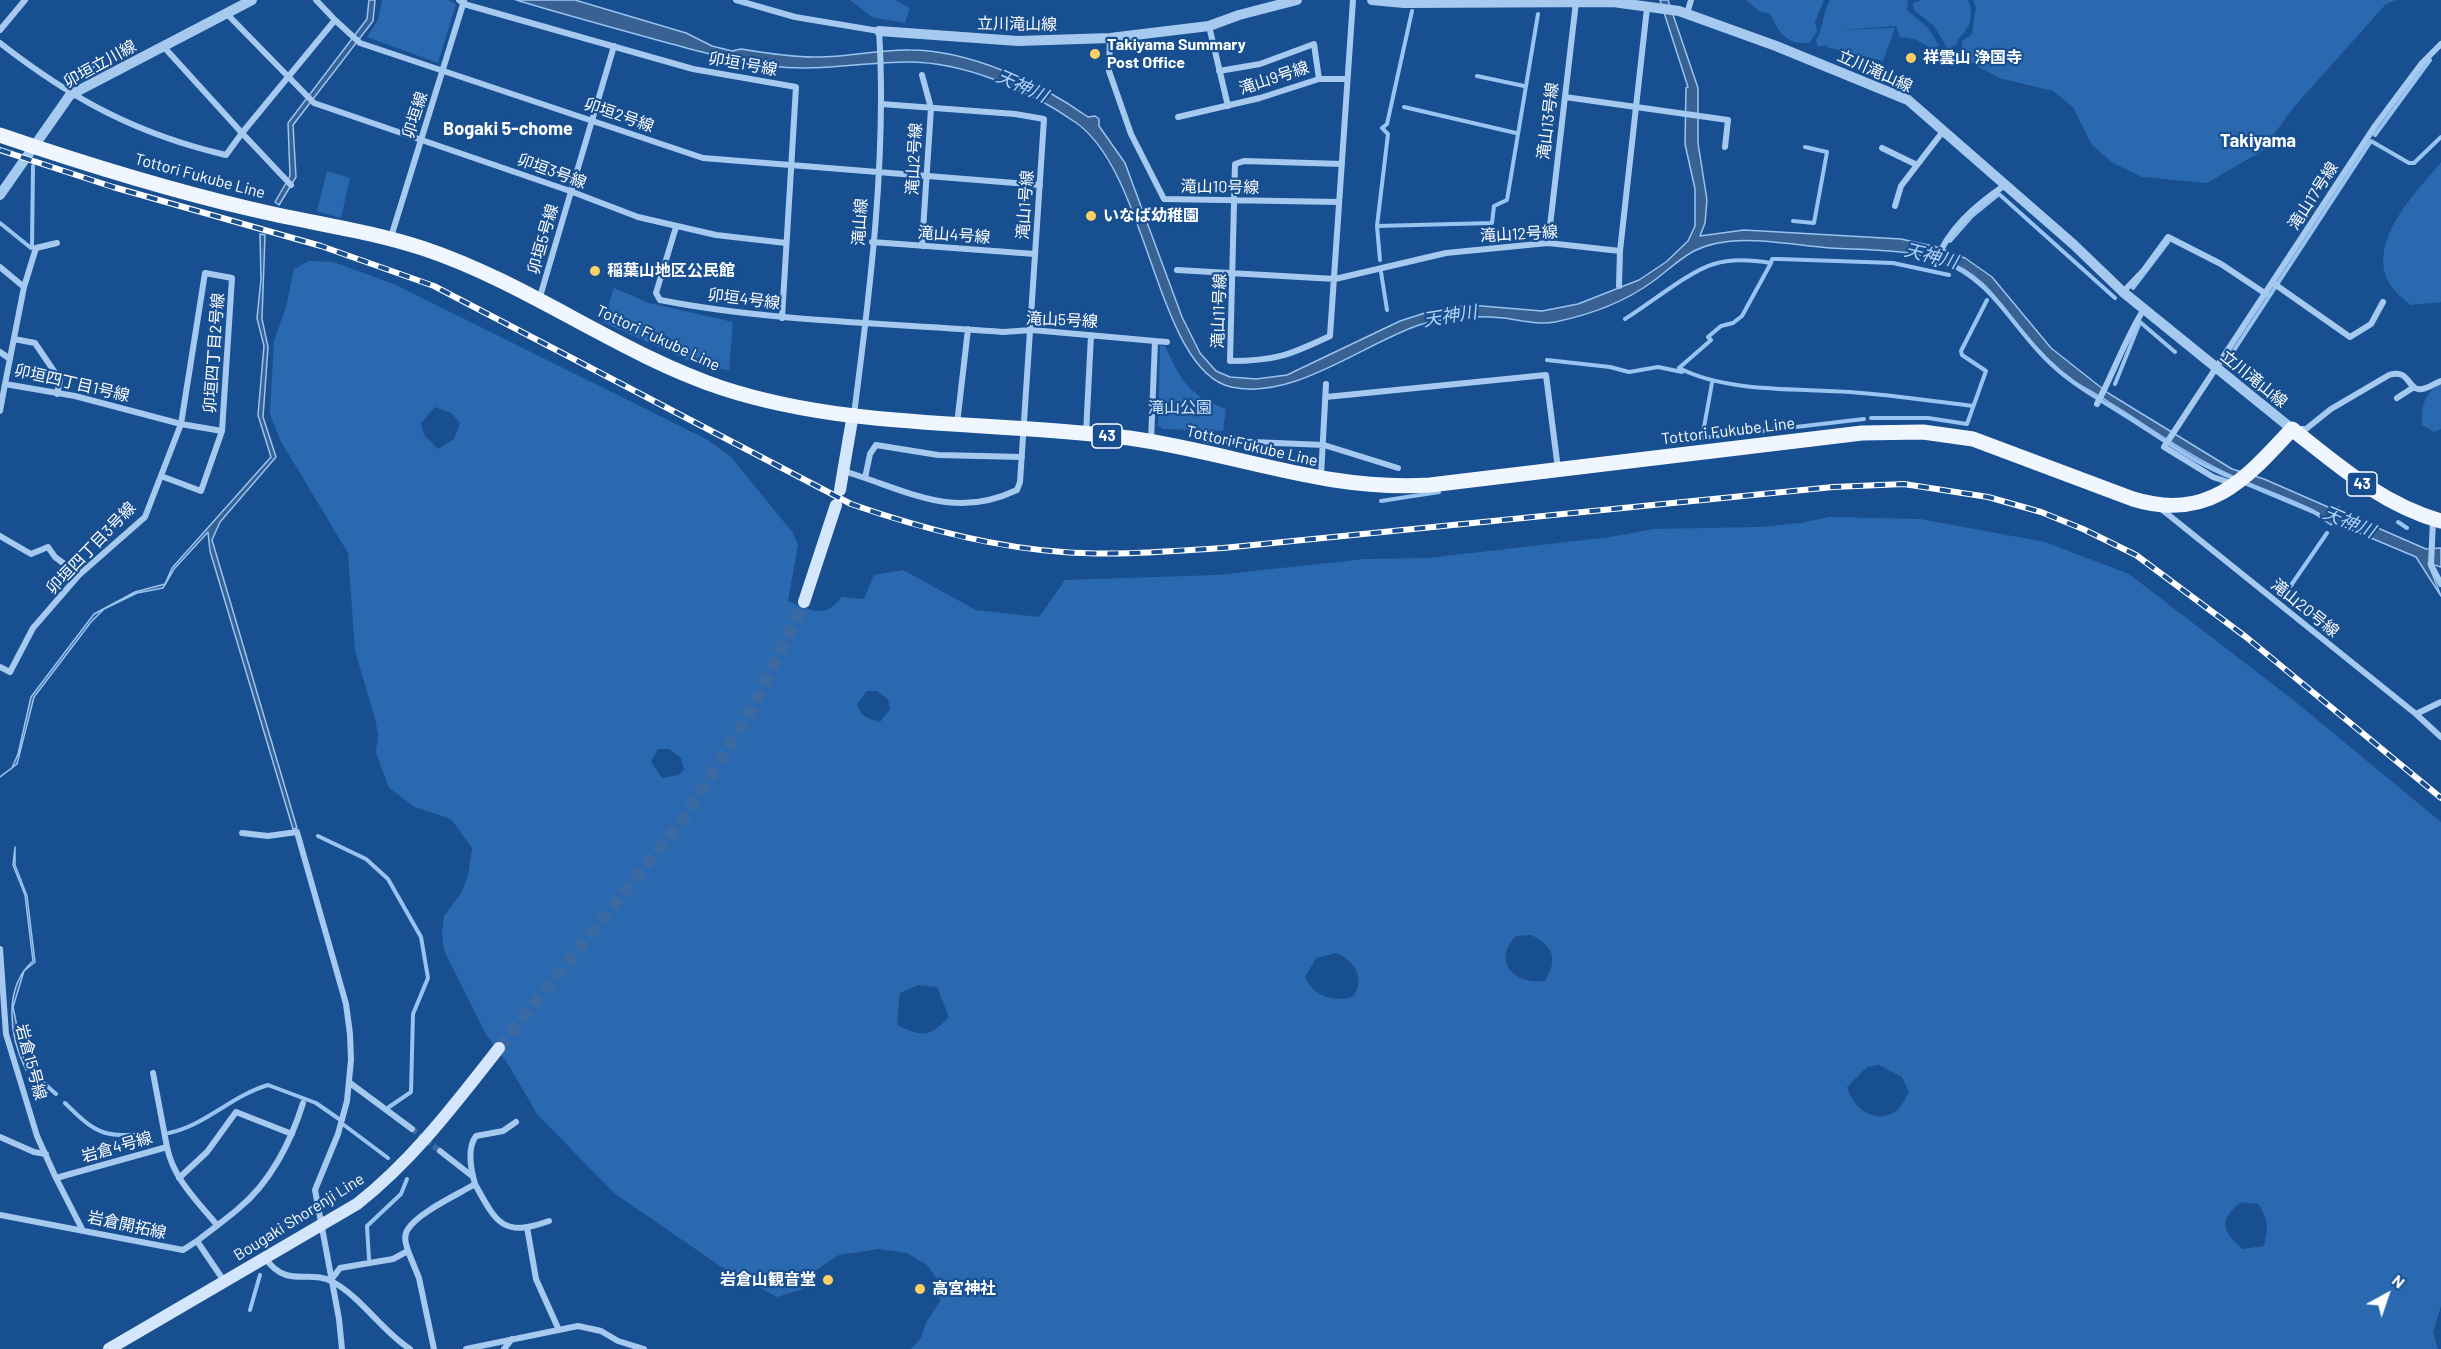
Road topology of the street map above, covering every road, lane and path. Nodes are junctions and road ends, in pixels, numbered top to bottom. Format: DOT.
graph roads {
  1 [pos="25,0"];
  2 [pos="252,0"];
  3 [pos="316,0"];
  4 [pos="736,0"];
  5 [pos="1297,0"];
  6 [pos="1353,0"];
  7 [pos="1372,0"];
  8 [pos="1691,0"];
  9 [pos="462,1"];
  10 [pos="1428,2"];
  11 [pos="1576,2"];
  12 [pos="1652,8"];
  13 [pos="1683,13"];
  14 [pos="227,14"];
  15 [pos="335,20"];
  16 [pos="1209,26"];
  17 [pos="0,30"];
  18 [pos="879,31"];
  19 [pos="1110,38"];
  20 [pos="0,43"];
  21 [pos="2441,44"];
  22 [pos="163,46"];
  23 [pos="615,46"];
  24 [pos="444,71"];
  25 [pos="1220,71"];
  26 [pos="922,75"];
  27 [pos="287,76"];
  28 [pos="1319,80"];
  29 [pos="1347,80"];
  30 [pos="70,95"];
  31 [pos="1565,97"];
  32 [pos="881,104"];
  33 [pos="1228,106"];
  34 [pos="1638,106"];
  35 [pos="931,108"];
  36 [pos="1178,117"];
  37 [pos="594,121"];
  38 [pos="1944,130"];
  39 [pos="242,133"];
  40 [pos="0,135"];
  41 [pos="422,140"];
  42 [pos="34,147"];
  43 [pos="1725,147"];
  44 [pos="1882,148"];
  45 [pos="1342,164"];
  46 [pos="1917,165"];
  47 [pos="792,166"];
  48 [pos="878,172"];
  49 [pos="927,176"];
  50 [pos="289,182"];
  51 [pos="1040,185"];
  52 [pos="2005,185"];
  53 [pos="570,191"];
  54 [pos="0,195"];
  55 [pos="1235,201"];
  56 [pos="1339,202"];
  57 [pos="1895,206"];
  58 [pos="676,227"];
  59 [pos="390,239"];
  60 [pos="872,242"];
  61 [pos="57,243"];
  62 [pos="786,243"];
  63 [pos="1548,243"];
  64 [pos="922,246"];
  65 [pos="1620,251"];
  66 [pos="1035,254"];
  67 [pos="1936,262"];
  68 [pos="0,267"];
  69 [pos="1177,270"];
  70 [pos="1234,274"];
  71 [pos="1335,279"];
  72 [pos="2273,283"];
  73 [pos="1619,286"];
  74 [pos="24,287"];
  75 [pos="2123,292"];
  76 [pos="2266,294"];
  77 [pos="539,301"];
  78 [pos="2383,302"];
  79 [pos="2144,309"];
  80 [pos="782,318"];
  81 [pos="866,322"];
  82 [pos="968,329"];
  83 [pos="1032,330"];
  84 [pos="1090,335"];
  85 [pos="14,339"];
  86 [pos="1155,341"];
  87 [pos="1167,342"];
  88 [pos="0,352"];
  89 [pos="10,359"];
  90 [pos="2216,368"];
  91 [pos="2441,381"];
  92 [pos="5,384"];
  93 [pos="1326,384"];
  94 [pos="2414,387"];
  95 [pos="57,394"];
  96 [pos="1326,397"];
  97 [pos="2397,398"];
  98 [pos="2097,404"];
  99 [pos="0,411"];
  100 [pos="854,414"];
  101 [pos="181,424"];
  102 [pos="957,425"];
  103 [pos="2292,429"];
  104 [pos="1024,430"];
  105 [pos="222,431"];
  106 [pos="1086,434"];
  107 [pos="1205,440"];
  108 [pos="1151,442"];
  109 [pos="1324,446"];
  110 [pos="1022,457"];
  111 [pos="1398,468"];
  112 [pos="1558,470"];
  113 [pos="844,471"];
  114 [pos="161,476"];
  115 [pos="865,478"];
  116 [pos="1321,480"];
  117 [pos="2237,484"];
  118 [pos="840,490"];
  119 [pos="836,505"];
  120 [pos="2155,505"];
  121 [pos="2437,520"];
  122 [pos="0,536"];
  123 [pos="79,574"];
  124 [pos="2441,584"];
  125 [pos="804,603"];
  126 [pos="0,667"];
  127 [pos="2441,702"];
  128 [pos="2416,714"];
  129 [pos="2441,737"];
  130 [pos="242,833"];
  131 [pos="0,949"];
  132 [pos="499,1048"];
  133 [pos="153,1073"];
  134 [pos="350,1083"];
  135 [pos="303,1103"];
  136 [pos="516,1122"];
  137 [pos="412,1129"];
  138 [pos="292,1134"];
  139 [pos="0,1137"];
  140 [pos="167,1147"];
  141 [pos="440,1151"];
  142 [pos="46,1154"];
  143 [pos="56,1178"];
  144 [pos="179,1178"];
  145 [pos="474,1180"];
  146 [pos="0,1215"];
  147 [pos="549,1221"];
  148 [pos="217,1225"];
  149 [pos="322,1225"];
  150 [pos="527,1227"];
  151 [pos="82,1229"];
  152 [pos="197,1241"];
  153 [pos="408,1251"];
  154 [pos="265,1258"];
  155 [pos="331,1280"];
  156 [pos="225,1282"];
  157 [pos="558,1328"];
  158 [pos="512,1338"];
  159 [pos="109,1349"];
  160 [pos="342,1349"];
  161 [pos="410,1349"];
  162 [pos="434,1349"];
  163 [pos="466,1349"];
  164 [pos="504,1349"];
  165 [pos="644,1349"];
  1 -- 17 [label="street"];
  2 -- 14 [label="street, 卯垣立川線"];
  3 -- 15 [label="street"];
  4 -- 18 [label="street, 立川滝山線"];
  5 -- 16 [label="street, 立川滝山線"];
  6 -- 29 [label="street, 滝山11号線"];
  7 -- 10 [label="street, 立川滝山線"];
  8 -- 13 [label="street"];
  9 -- 23 [label="street, 卯垣1号線"];
  9 -- 24 [label="street, 卯垣線"];
  10 -- 11 [label="street, 立川滝山線"];
  11 -- 12 [label="street, 立川滝山線"];
  11 -- 31 [label="street, 滝山13号線"];
  12 -- 13 [label="street, 立川滝山線"];
  12 -- 34 [label="street"];
  13 -- 38 [label="street, 立川滝山線"];
  14 -- 22 [label="street, 卯垣立川線"];
  14 -- 27 [label="street"];
  15 -- 24 [label="street, 卯垣2号線"];
  15 -- 27 [label="street"];
  16 -- 19 [label="street, 立川滝山線"];
  16 -- 25 [label="street"];
  18 -- 19 [label="street, 立川滝山線"];
  18 -- 32 [label="street, 滝山線"];
  19 -- 55 [label="street, 滝山10号線"];
  20 -- 30 [label="street"];
  21 -- 72 [label="street, 滝山17号線"];
  22 -- 30 [label="street, 卯垣立川線"];
  22 -- 39 [label="street"];
  23 -- 37 [label="street, 卯垣5号線"];
  23 -- 47 [label="street, 卯垣1号線"];
  24 -- 37 [label="street, 卯垣2号線"];
  24 -- 41 [label="street, 卯垣線"];
  25 -- 28 [label="street, 滝山9号線"];
  25 -- 33 [label="street"];
  26 -- 35 [label="street, 滝山2号線"];
  27 -- 39 [label="street"];
  27 -- 41 [label="street, 卯垣3号線"];
  28 -- 29 [label="street"];
  28 -- 33 [label="street, 滝山9号線"];
  29 -- 45 [label="street, 滝山11号線"];
  30 -- 39 [label="street"];
  30 -- 42 [label="street, 卯垣立川線"];
  31 -- 34 [label="street"];
  31 -- 63 [label="street, 滝山13号線"];
  32 -- 35 [label="street, 滝山1号線"];
  32 -- 48 [label="street, 滝山線"];
  33 -- 36 [label="street, 滝山9号線"];
  34 -- 43 [label="street"];
  34 -- 65 [label="street"];
  35 -- 49 [label="street, 滝山2号線"];
  35 -- 51 [label="street, 滝山1号線"];
  37 -- 47 [label="street, 卯垣2号線"];
  37 -- 53 [label="street, 卯垣5号線"];
  38 -- 46 [label="street"];
  38 -- 52 [label="street, 立川滝山線"];
  39 -- 50 [label="street"];
  40 -- 42 [label="main road, Tottori Fukube Line / 43"];
  41 -- 53 [label="street, 卯垣3号線"];
  41 -- 59 [label="street, 卯垣線"];
  42 -- 54 [label="street, 卯垣立川線"];
  42 -- 59 [label="main road, Tottori Fukube Line / 43"];
  44 -- 46 [label="street"];
  45 -- 55 [label="street, 滝山11号線"];
  45 -- 56 [label="street, 滝山11号線"];
  46 -- 57 [label="street"];
  47 -- 48 [label="street, 卯垣2号線"];
  47 -- 62 [label="street, 卯垣1号線"];
  48 -- 49 [label="street, 卯垣2号線"];
  48 -- 60 [label="street, 滝山線"];
  49 -- 51 [label="street, 卯垣2号線"];
  49 -- 64 [label="street, 滝山2号線"];
  51 -- 66 [label="street, 滝山1号線"];
  52 -- 67 [label="street"];
  52 -- 75 [label="street, 立川滝山線"];
  53 -- 58 [label="street, 卯垣3号線"];
  53 -- 77 [label="street, 卯垣5号線"];
  55 -- 56 [label="street, 滝山10号線"];
  55 -- 70 [label="street, 滝山11号線"];
  56 -- 71 [label="street, 滝山11号線"];
  58 -- 62 [label="street, 卯垣3号線"];
  58 -- 80 [label="street, 卯垣4号線"];
  59 -- 77 [label="main road, Tottori Fukube Line / 43"];
  60 -- 64 [label="street, 滝山4号線"];
  60 -- 81 [label="street, 滝山線"];
  61 -- 74 [label="street, 卯垣四丁目1号線"];
  62 -- 80 [label="street, 卯垣1号線"];
  63 -- 65 [label="street, 滝山12号線"];
  63 -- 71 [label="street, 滝山12号線"];
  64 -- 66 [label="street, 滝山4号線"];
  65 -- 73 [label="street"];
  66 -- 83 [label="street, 滝山1号線"];
  68 -- 74 [label="street"];
  69 -- 70 [label="street, 滝山12号線"];
  70 -- 71 [label="street, 滝山12号線"];
  70 -- 71 [label="street, 滝山11号線"];
  72 -- 76 [label="street, 滝山17号線"];
  72 -- 78 [label="street"];
  74 -- 85 [label="street, 卯垣四丁目1号線"];
  75 -- 76 [label="street"];
  75 -- 79 [label="street, 立川滝山線"];
  76 -- 90 [label="street, 滝山17号線"];
  77 -- 100 [label="main road, Tottori Fukube Line / 43"];
  79 -- 90 [label="street, 立川滝山線"];
  79 -- 98 [label="street"];
  80 -- 81 [label="street, 卯垣4号線"];
  81 -- 82 [label="street, 滝山5号線"];
  81 -- 100 [label="street, 滝山線"];
  82 -- 83 [label="street, 滝山5号線"];
  82 -- 102 [label="street"];
  83 -- 84 [label="street, 滝山5号線"];
  83 -- 104 [label="street, 滝山1号線"];
  84 -- 86 [label="street, 滝山5号線"];
  84 -- 106 [label="street"];
  85 -- 89 [label="street, 卯垣四丁目1号線"];
  85 -- 95 [label="street"];
  86 -- 87 [label="street, 滝山5号線"];
  86 -- 108 [label="street"];
  88 -- 89 [label="street"];
  89 -- 92 [label="street, 卯垣四丁目1号線"];
  90 -- 103 [label="street, 立川滝山線"];
  90 -- 117 [label="street, 滝山17号線"];
  91 -- 94 [label="street"];
  92 -- 95 [label="street, 卯垣四丁目1号線"];
  92 -- 99 [label="street"];
  93 -- 96 [label="street"];
  94 -- 97 [label="street"];
  94 -- 103 [label="street"];
  95 -- 101 [label="street, 卯垣四丁目1号線"];
  96 -- 109 [label="street"];
  96 -- 112 [label="street"];
  100 -- 102 [label="main road, Tottori Fukube Line / 43"];
  100 -- 113 [label="main road"];
  101 -- 105 [label="street, 卯垣四丁目1号線"];
  101 -- 105 [label="street, 卯垣四丁目2号線"];
  101 -- 114 [label="street, 卯垣四丁目3号線"];
  102 -- 104 [label="main road, Tottori Fukube Line / 43"];
  103 -- 117 [label="main road, Tottori Fukube Line / 43"];
  103 -- 121 [label="main road, 43"];
  104 -- 106 [label="main road, Tottori Fukube Line / 43"];
  104 -- 110 [label="street, 滝山1号線"];
  105 -- 114 [label="street, 卯垣四丁目2号線"];
  106 -- 108 [label="main road, Tottori Fukube Line / 43"];
  107 -- 109 [label="street"];
  108 -- 116 [label="main road, Tottori Fukube Line / 43"];
  109 -- 111 [label="street"];
  109 -- 116 [label="street"];
  110 -- 115 [label="street"];
  110 -- 115 [label="street, 滝山1号線"];
  112 -- 116 [label="main road, Tottori Fukube Line / 43"];
  112 -- 120 [label="main road, Tottori Fukube Line / 43"];
  113 -- 115 [label="street"];
  113 -- 118 [label="main road"];
  114 -- 123 [label="street, 卯垣四丁目3号線"];
  117 -- 120 [label="main road, Tottori Fukube Line / 43"];
  119 -- 125 [label="main road"];
  120 -- 128 [label="street, 滝山20号線"];
  121 -- 124 [label="street"];
  122 -- 123 [label="street"];
  123 -- 126 [label="street, 卯垣四丁目3号線"];
  127 -- 128 [label="street"];
  128 -- 129 [label="street, 滝山20号線"];
  130 -- 134 [label="street"];
  131 -- 142 [label="street, 岩倉15号線"];
  132 -- 149 [label="main road, Bougaki Shorenji Line"];
  133 -- 140 [label="street, 岩倉4号線"];
  134 -- 137 [label="street"];
  134 -- 149 [label="street"];
  135 -- 138 [label="street"];
  136 -- 145 [label="street"];
  138 -- 144 [label="street"];
  138 -- 148 [label="street"];
  139 -- 142 [label="street"];
  140 -- 143 [label="street, 岩倉4号線"];
  140 -- 144 [label="street"];
  141 -- 145 [label="street"];
  142 -- 143 [label="street, 岩倉15号線"];
  143 -- 151 [label="street"];
  144 -- 148 [label="street"];
  145 -- 150 [label="street"];
  145 -- 153 [label="street"];
  146 -- 151 [label="street, 岩倉開拓線"];
  147 -- 150 [label="street"];
  148 -- 152 [label="street"];
  149 -- 154 [label="main road, Bougaki Shorenji Line"];
  149 -- 155 [label="street"];
  150 -- 157 [label="street"];
  151 -- 152 [label="street, 岩倉開拓線"];
  152 -- 156 [label="street"];
  153 -- 155 [label="street"];
  153 -- 162 [label="street"];
  154 -- 155 [label="street"];
  154 -- 156 [label="main road, Bougaki Shorenji Line"];
  155 -- 160 [label="street"];
  155 -- 161 [label="street"];
  156 -- 159 [label="main road, Bougaki Shorenji Line"];
  157 -- 158 [label="street"];
  157 -- 165 [label="street"];
  158 -- 163 [label="street"];
  158 -- 164 [label="street"];
}
